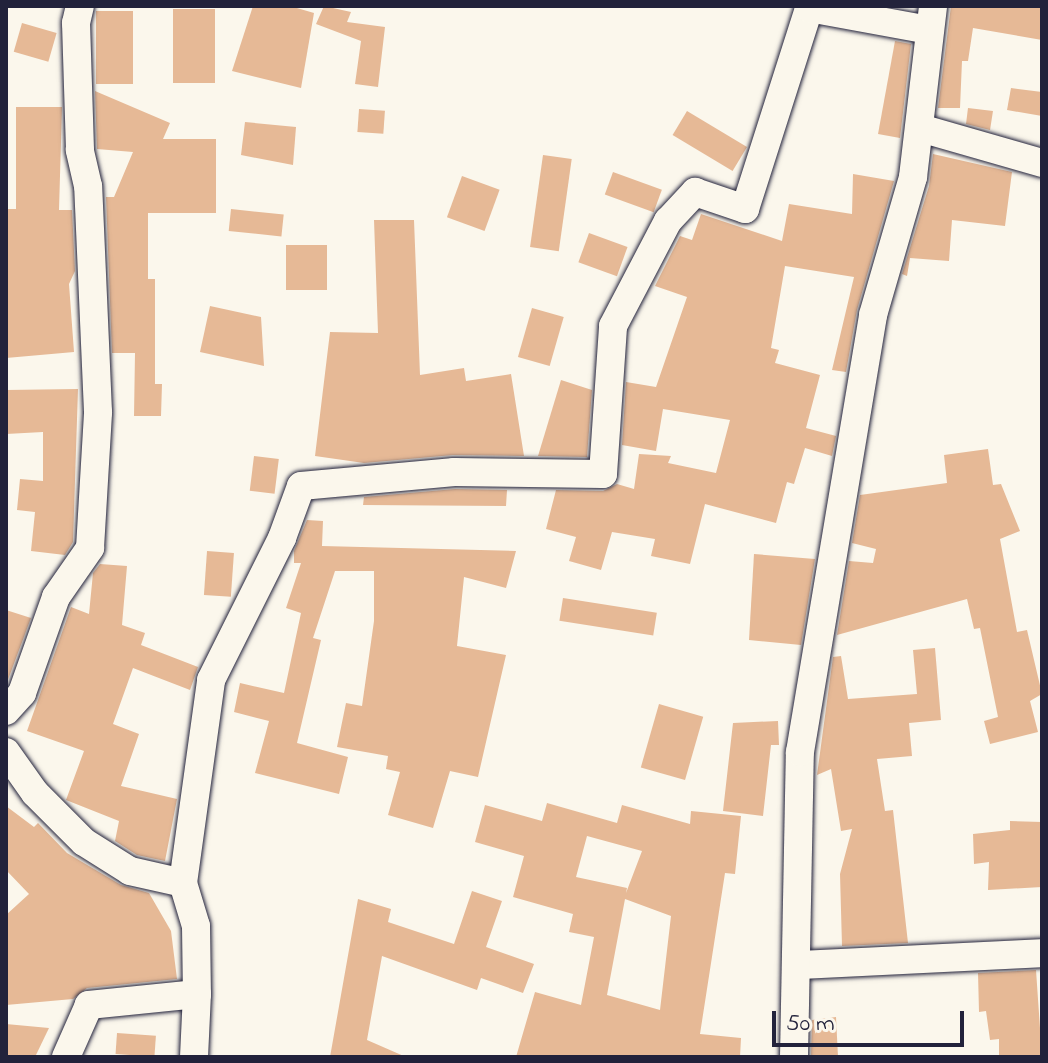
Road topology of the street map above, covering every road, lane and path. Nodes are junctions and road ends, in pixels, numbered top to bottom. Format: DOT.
graph roads {
  1 [pos="80,6"];
  2 [pos="931,18"];
  3 [pos="920,128"];
  4 [pos="1042,163"];
  5 [pos="6,711"];
  6 [pos="6,752"];
  7 [pos="183,883"];
  8 [pos="1042,953"];
  9 [pos="799,965"];
  10 [pos="197,994"];
  11 [pos="66,1057"];
  12 [pos="194,1057"];
  13 [pos="794,1057"];
  1 -- 5 [label="street"];
  2 -- 3 [label="street"];
  2 -- 7 [label="street"];
  3 -- 4 [label="street"];
  3 -- 9 [label="street"];
  6 -- 7 [label="street"];
  7 -- 10 [label="street"];
  8 -- 9 [label="street"];
  9 -- 13 [label="street"];
  10 -- 11 [label="street"];
  10 -- 12 [label="street"];
}
